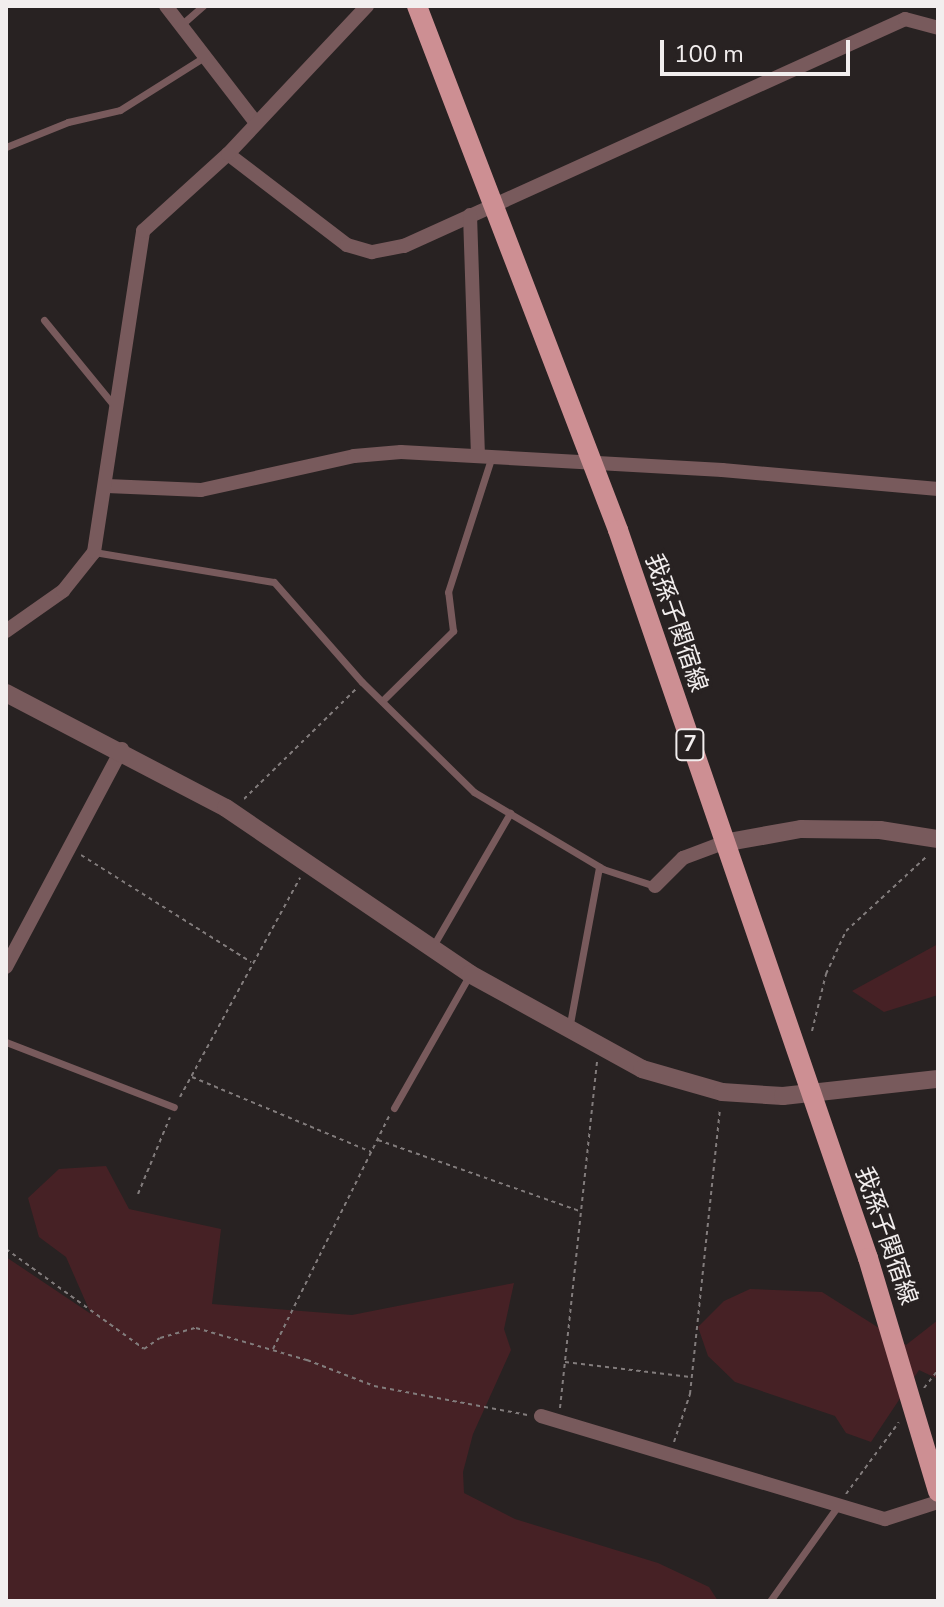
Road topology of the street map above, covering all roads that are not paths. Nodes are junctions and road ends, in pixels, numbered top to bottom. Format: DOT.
graph roads {
  1 [pos="166,6"];
  2 [pos="203,6"];
  3 [pos="367,6"];
  4 [pos="417,6"];
  5 [pos="905,13"];
  6 [pos="181,25"];
  7 [pos="938,28"];
  8 [pos="206,56"];
  9 [pos="256,123"];
  10 [pos="6,147"];
  11 [pos="228,154"];
  12 [pos="495,204"];
  13 [pos="470,215"];
  14 [pos="44,320"];
  15 [pos="118,411"];
  16 [pos="485,454"];
  17 [pos="593,461"];
  18 [pos="107,486"];
  19 [pos="938,489"];
  20 [pos="94,552"];
  21 [pos="6,631"];
  22 [pos="6,693"];
  23 [pos="382,701"];
  24 [pos="122,749"];
  25 [pos="510,813"];
  26 [pos="938,839"];
  27 [pos="723,843"];
  28 [pos="599,867"];
  29 [pos="655,886"];
  30 [pos="432,948"];
  31 [pos="6,967"];
  32 [pos="470,974"];
  33 [pos="569,1031"];
  34 [pos="6,1042"];
  35 [pos="938,1079"];
  36 [pos="810,1095"];
  37 [pos="174,1107"];
  38 [pos="394,1108"];
  39 [pos="541,1416"];
  40 [pos="938,1492"];
  41 [pos="938,1502"];
  42 [pos="837,1507"];
  43 [pos="770,1601"];
  1 -- 6 [label="street"];
  2 -- 6 [label="lane"];
  3 -- 9 [label="street"];
  4 -- 12 [label="main road, 我孫子関宿線 / 7"];
  5 -- 7 [label="street"];
  5 -- 12 [label="street"];
  6 -- 8 [label="street"];
  8 -- 9 [label="street"];
  8 -- 10 [label="lane"];
  9 -- 11 [label="street"];
  11 -- 13 [label="street"];
  11 -- 15 [label="street"];
  12 -- 13 [label="street"];
  12 -- 17 [label="main road, 我孫子関宿線 / 7"];
  13 -- 16 [label="street"];
  14 -- 15 [label="lane"];
  15 -- 18 [label="street"];
  16 -- 17 [label="street"];
  16 -- 18 [label="street"];
  16 -- 23 [label="lane"];
  17 -- 19 [label="street"];
  17 -- 27 [label="main road, 我孫子関宿線 / 7"];
  18 -- 20 [label="street"];
  20 -- 21 [label="street"];
  20 -- 23 [label="lane"];
  22 -- 24 [label="street"];
  23 -- 25 [label="lane"];
  24 -- 30 [label="street"];
  24 -- 31 [label="street"];
  25 -- 28 [label="lane"];
  25 -- 30 [label="lane"];
  26 -- 27 [label="street"];
  27 -- 29 [label="street"];
  27 -- 36 [label="main road, 我孫子関宿線 / 7"];
  28 -- 29 [label="lane"];
  28 -- 33 [label="lane"];
  30 -- 32 [label="street"];
  32 -- 33 [label="street"];
  32 -- 38 [label="lane"];
  33 -- 36 [label="street"];
  34 -- 37 [label="lane"];
  35 -- 36 [label="street"];
  36 -- 40 [label="main road, 我孫子関宿線 / 7"];
  39 -- 42 [label="street"];
  41 -- 42 [label="street"];
  42 -- 43 [label="lane"];
}
